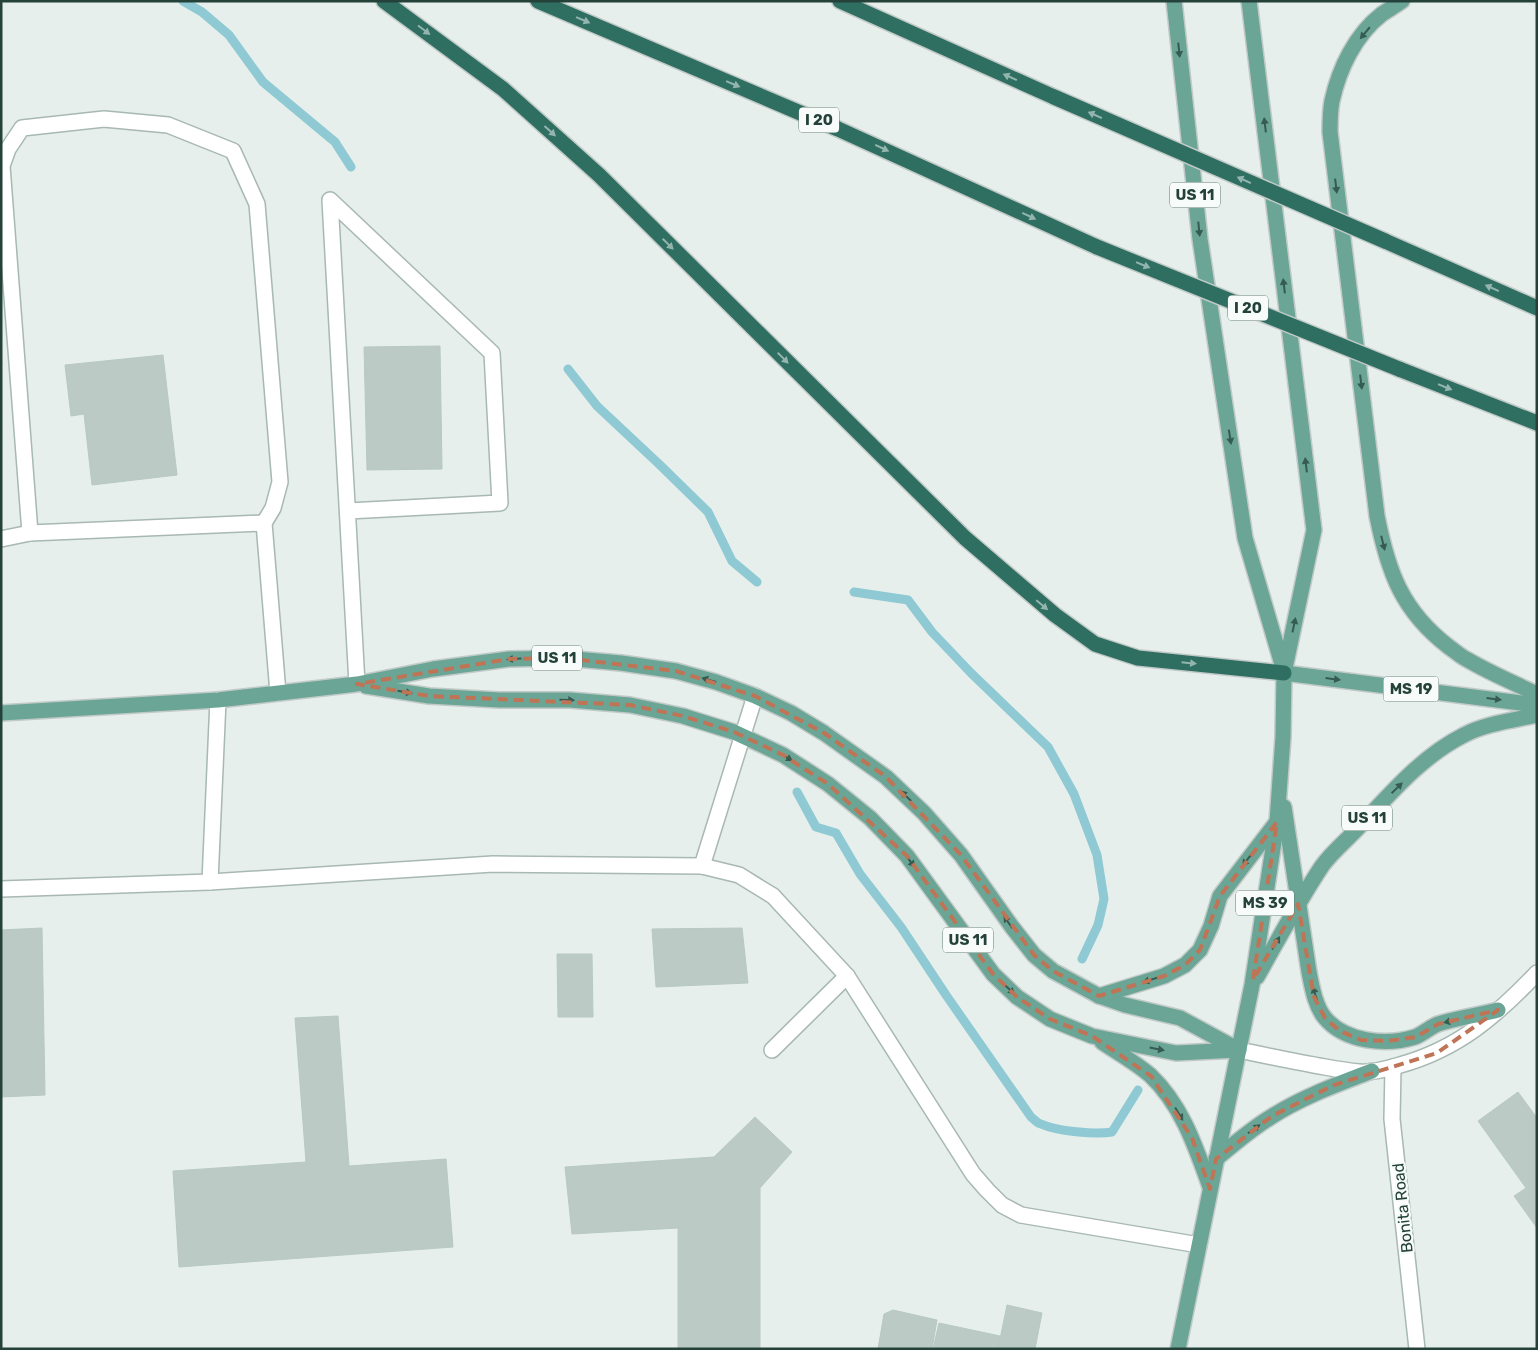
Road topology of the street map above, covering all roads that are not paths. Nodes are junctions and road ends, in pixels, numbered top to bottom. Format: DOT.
graph roads {
  1 [pos="384,1"];
  2 [pos="538,1"];
  3 [pos="840,1"];
  4 [pos="1174,1"];
  5 [pos="1249,1"];
  6 [pos="1402,1"];
  7 [pos="1537,308"];
  8 [pos="1537,423"];
  9 [pos="348,511"];
  10 [pos="264,523"];
  11 [pos="30,533"];
  12 [pos="1,539"];
  13 [pos="1284,673"];
  14 [pos="357,684"];
  15 [pos="278,693"];
  16 [pos="1537,694"];
  17 [pos="755,696"];
  18 [pos="218,700"];
  19 [pos="1537,704"];
  20 [pos="1,713"];
  21 [pos="1537,715"];
  22 [pos="742,736"];
  23 [pos="1280,781"];
  24 [pos="1277,822"];
  25 [pos="702,866"];
  26 [pos="210,882"];
  27 [pos="1,889"];
  28 [pos="1298,904"];
  29 [pos="1537,973"];
  30 [pos="847,976"];
  31 [pos="1252,985"];
  32 [pos="1099,996"];
  33 [pos="1498,1010"];
  34 [pos="1092,1036"];
  35 [pos="772,1050"];
  36 [pos="1239,1050"];
  37 [pos="1393,1067"];
  38 [pos="1372,1071"];
  39 [pos="1216,1159"];
  40 [pos="1210,1189"];
  41 [pos="1199,1245"];
  42 [pos="1178,1349"];
  43 [pos="1418,1349"];
  1 -- 13 [label="highway, one-way"];
  2 -- 8 [label="highway, I 20, one-way, bridge"];
  7 -- 3 [label="highway, one-way, bridge"];
  4 -- 13 [label="main road, US 11, one-way"];
  13 -- 5 [label="main road, one-way"];
  6 -- 16 [label="main road, one-way"];
  9 -- 9 [label="street"];
  9 -- 14 [label="street"];
  10 -- 11 [label="street"];
  10 -- 11 [label="street"];
  10 -- 15 [label="street"];
  11 -- 12 [label="street"];
  13 -- 19 [label="main road, MS 19, one-way"];
  13 -- 23 [label="main road, US 11"];
  14 -- 15 [label="main road, US 11"];
  17 -- 14 [label="main road, US 11, one-way"];
  14 -- 22 [label="main road, US 11, one-way"];
  15 -- 18 [label="main road, US 11"];
  17 -- 22 [label="street"];
  32 -- 17 [label="main road, US 11, one-way"];
  18 -- 20 [label="main road, US 11"];
  18 -- 26 [label="street"];
  28 -- 21 [label="main road, US 11, one-way"];
  22 -- 25 [label="street"];
  22 -- 34 [label="main road, US 11, one-way"];
  23 -- 24 [label="main road, US 11"];
  23 -- 28 [label="main road"];
  24 -- 31 [label="main road, MS 39"];
  24 -- 32 [label="main road, one-way"];
  25 -- 26 [label="street"];
  25 -- 30 [label="street"];
  26 -- 27 [label="street"];
  31 -- 28 [label="main road, US 11, one-way"];
  33 -- 28 [label="main road, one-way"];
  29 -- 33 [label="street"];
  30 -- 35 [label="street"];
  30 -- 41 [label="street"];
  31 -- 36 [label="main road, US 11"];
  32 -- 36 [label="main road"];
  33 -- 37 [label="street"];
  34 -- 36 [label="main road, US 11, one-way"];
  34 -- 40 [label="main road, one-way"];
  36 -- 38 [label="street"];
  36 -- 39 [label="main road"];
  37 -- 38 [label="street"];
  37 -- 43 [label="street, Bonita Road"];
  39 -- 38 [label="main road, one-way"];
  39 -- 40 [label="main road"];
  40 -- 41 [label="main road"];
  41 -- 42 [label="main road"];
}
